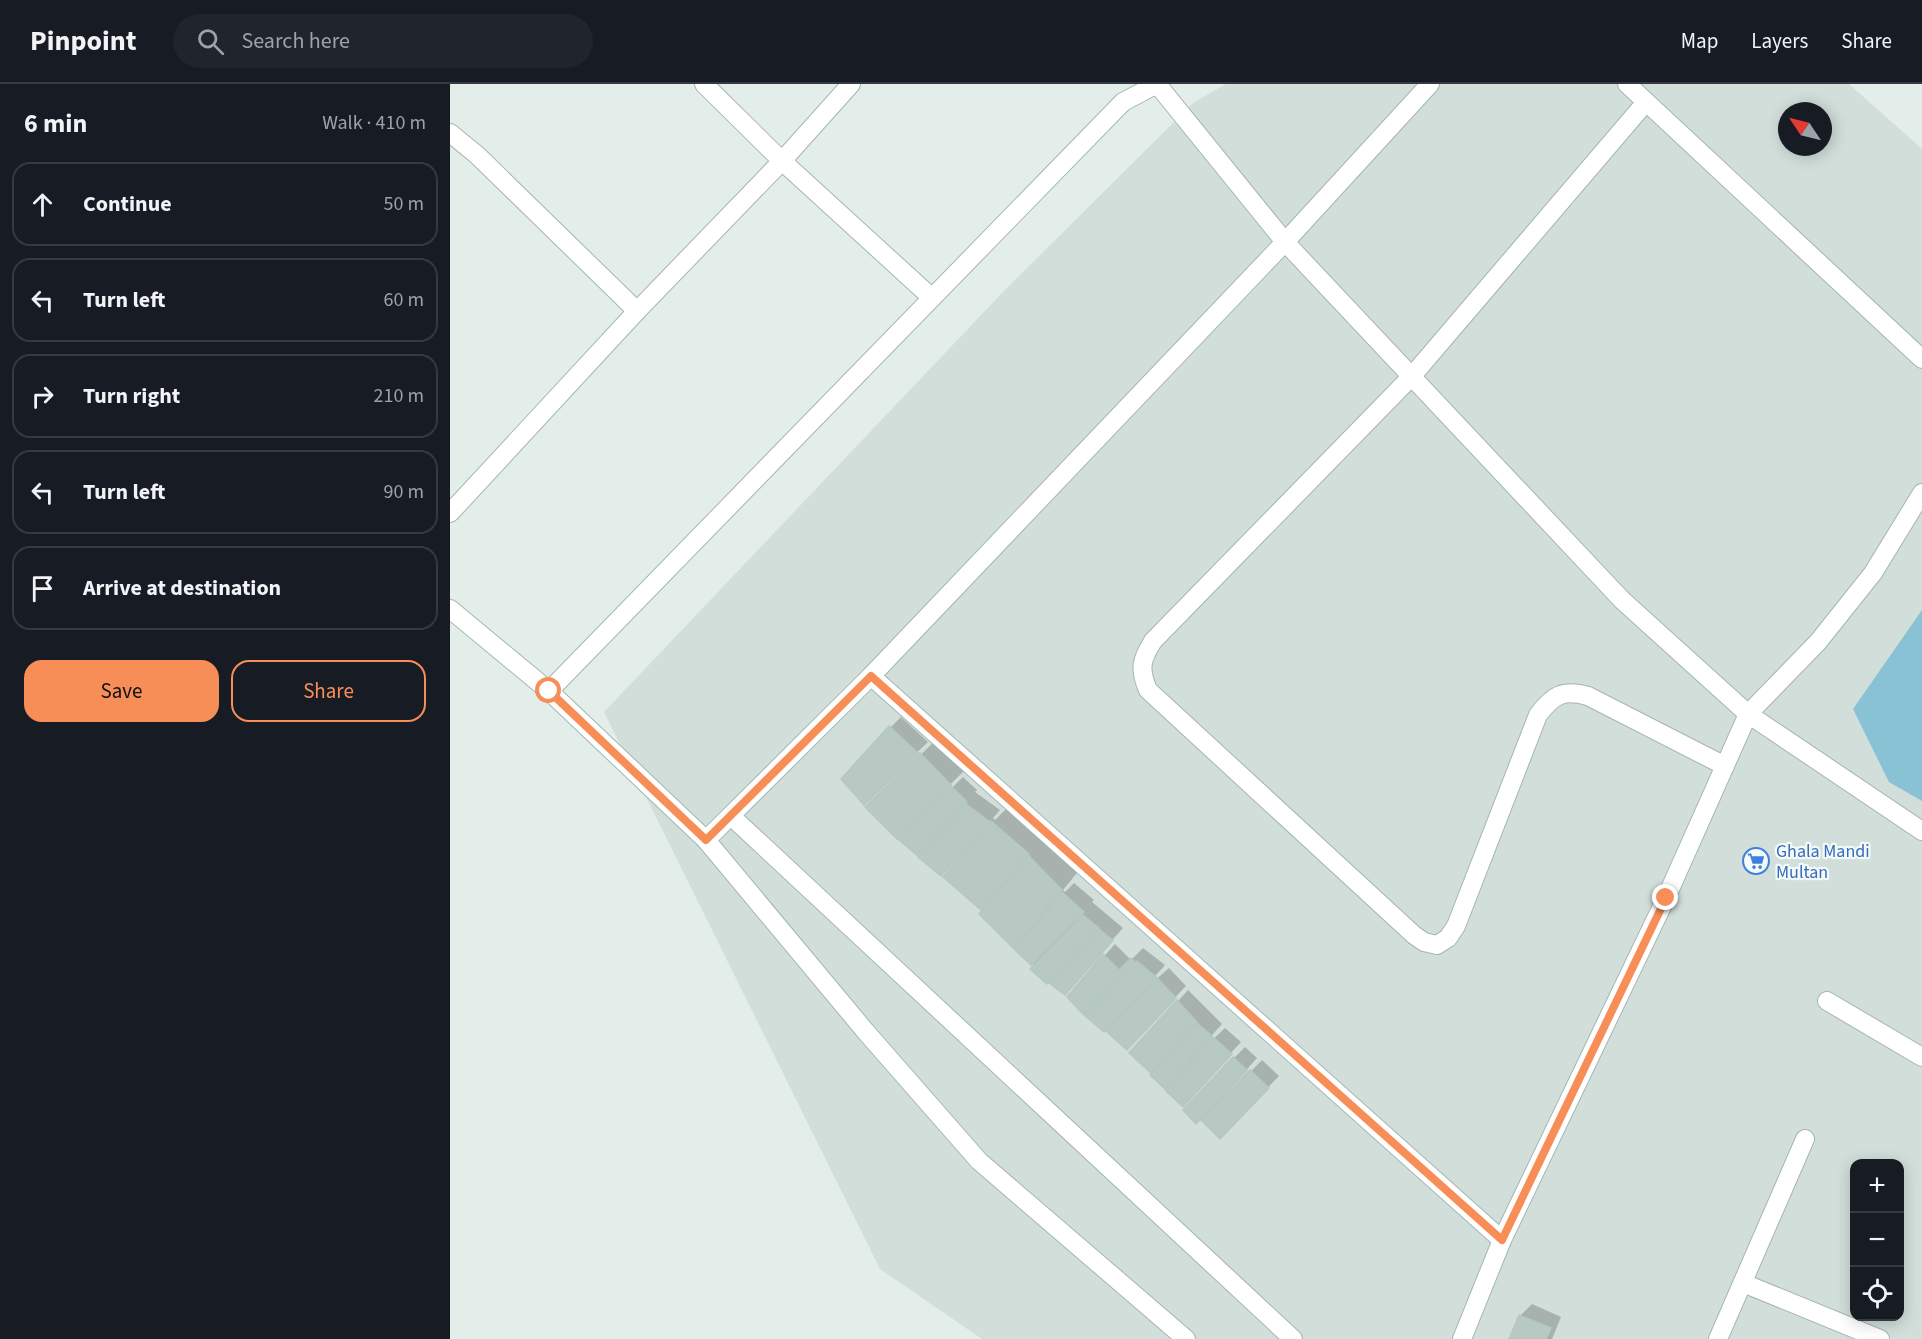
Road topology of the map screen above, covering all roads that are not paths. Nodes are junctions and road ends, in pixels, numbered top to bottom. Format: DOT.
graph roads {
  1 [pos="704,84"];
  2 [pos="851,84"];
  3 [pos="1157,84"];
  4 [pos="1430,84"];
  5 [pos="1627,84"];
  6 [pos="1646,102"];
  7 [pos="450,133"];
  8 [pos="782,161"];
  9 [pos="1285,242"];
  10 [pos="932,298"];
  11 [pos="637,311"];
  12 [pos="1922,359"];
  13 [pos="1412,376"];
  14 [pos="1922,493"];
  15 [pos="450,513"];
  16 [pos="450,609"];
  17 [pos="871,676"];
  18 [pos="549,691"];
  19 [pos="1748,714"];
  20 [pos="1725,766"];
  21 [pos="730,816"];
  22 [pos="1922,831"];
  23 [pos="706,840"];
  24 [pos="1827,1001"];
  25 [pos="1922,1057"];
  26 [pos="1805,1139"];
  27 [pos="1502,1240"];
  28 [pos="1743,1283"];
  29 [pos="1186,1339"];
  30 [pos="1293,1339"];
  31 [pos="1462,1339"];
  32 [pos="1718,1339"];
  33 [pos="1880,1339"];
  1 -- 8 [label="street"];
  2 -- 8 [label="street"];
  3 -- 9 [label="street"];
  3 -- 10 [label="street"];
  4 -- 9 [label="street"];
  5 -- 6 [label="street"];
  6 -- 12 [label="street"];
  6 -- 13 [label="street"];
  7 -- 11 [label="street"];
  8 -- 10 [label="street"];
  8 -- 11 [label="street"];
  9 -- 13 [label="street"];
  9 -- 17 [label="street"];
  10 -- 18 [label="street"];
  11 -- 15 [label="street"];
  13 -- 19 [label="street"];
  13 -- 20 [label="street"];
  14 -- 19 [label="street"];
  16 -- 18 [label="street"];
  17 -- 21 [label="street"];
  17 -- 27 [label="street"];
  18 -- 23 [label="street"];
  19 -- 20 [label="street"];
  19 -- 22 [label="street"];
  20 -- 27 [label="street"];
  21 -- 23 [label="street"];
  21 -- 30 [label="street"];
  23 -- 29 [label="street"];
  24 -- 25 [label="street"];
  26 -- 28 [label="street"];
  27 -- 31 [label="street"];
  28 -- 32 [label="street"];
  28 -- 33 [label="street"];
}
